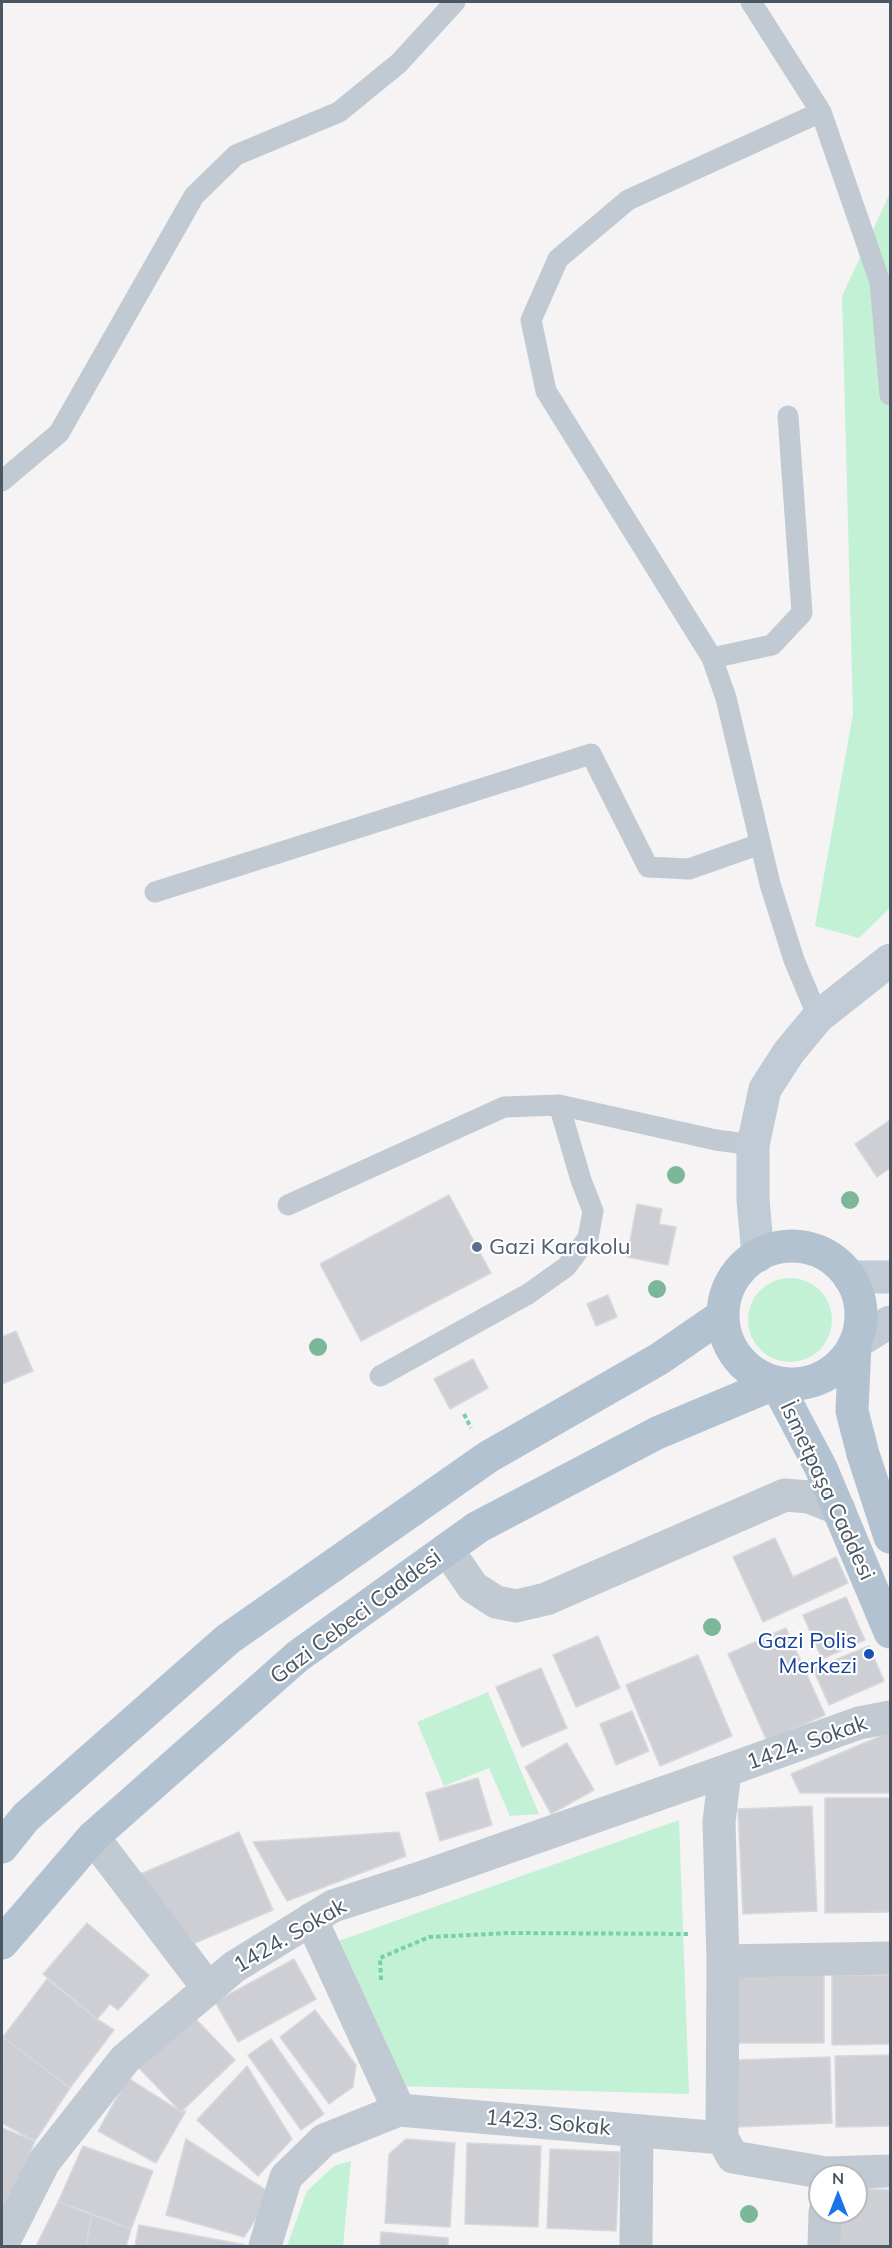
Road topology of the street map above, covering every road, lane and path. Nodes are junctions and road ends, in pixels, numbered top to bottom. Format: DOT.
graph roads {
  1 [pos="456,2"];
  2 [pos="751,2"];
  3 [pos="821,112"];
  4 [pos="891,395"];
  5 [pos="788,416"];
  6 [pos="2,481"];
  7 [pos="712,658"];
  8 [pos="760,844"];
  9 [pos="154,892"];
  10 [pos="891,960"];
  11 [pos="818,1017"];
  12 [pos="559,1104"];
  13 [pos="753,1145"];
  14 [pos="288,1205"];
  15 [pos="758,1256"];
  16 [pos="849,1277"];
  17 [pos="891,1277"];
  18 [pos="723,1315"];
  19 [pos="891,1322"];
  20 [pos="855,1343"];
  21 [pos="380,1376"];
  22 [pos="776,1383"];
  23 [pos="839,1509"];
  24 [pos="889,1530"];
  25 [pos="447,1549"];
  26 [pos="891,1632"];
  27 [pos="891,1717"];
  28 [pos="725,1771"];
  29 [pos="93,1837"];
  30 [pos="2,1848"];
  31 [pos="311,1919"];
  32 [pos="2,1943"];
  33 [pos="722,1948"];
  34 [pos="891,1959"];
  35 [pos="381,1981"];
  36 [pos="208,1988"];
  37 [pos="399,2110"];
  38 [pos="638,2131"];
  39 [pos="722,2138"];
  40 [pos="891,2171"];
  41 [pos="808,2172"];
  42 [pos="868,2172"];
  43 [pos="825,2224"];
  44 [pos="2,2245"];
  45 [pos="642,2246"];
  46 [pos="265,2247"];
  47 [pos="824,2247"];
  1 -- 6 [label="lane"];
  2 -- 3 [label="lane"];
  3 -- 4 [label="lane"];
  3 -- 7 [label="lane"];
  5 -- 7 [label="lane"];
  7 -- 8 [label="lane"];
  8 -- 9 [label="lane"];
  8 -- 11 [label="lane"];
  10 -- 11 [label="main road"];
  11 -- 13 [label="main road"];
  12 -- 13 [label="lane"];
  12 -- 14 [label="lane"];
  12 -- 21 [label="lane"];
  13 -- 15 [label="main road"];
  15 -- 16 [label="main road"];
  15 -- 18 [label="main road"];
  16 -- 17 [label="main road"];
  16 -- 20 [label="main road"];
  18 -- 22 [label="main road"];
  18 -- 30 [label="main road"];
  19 -- 20 [label="main road"];
  20 -- 22 [label="main road"];
  20 -- 24 [label="main road, İsmetpaşa Caddesi"];
  22 -- 23 [label="main road, İsmetpaşa Caddesi"];
  22 -- 25 [label="main road, Gazi Cebeci Caddesi"];
  23 -- 25 [label="street"];
  23 -- 26 [label="main road, İsmetpaşa Caddesi"];
  25 -- 29 [label="main road, Gazi Cebeci Caddesi"];
  27 -- 28 [label="street, 1424. Sokak"];
  28 -- 31 [label="street, 1424. Sokak"];
  28 -- 33 [label="street, 1424. Sokak"];
  29 -- 32 [label="main road, Gazi Cebeci Caddesi"];
  29 -- 36 [label="street"];
  31 -- 36 [label="street, 1424. Sokak"];
  31 -- 37 [label="street"];
  33 -- 34 [label="street"];
  33 -- 35 [label="path"];
  33 -- 39 [label="street, 1424. Sokak"];
  36 -- 44 [label="street, 1424. Sokak"];
  37 -- 38 [label="street, 1423. Sokak"];
  37 -- 46 [label="street, 1423. Sokak"];
  38 -- 39 [label="street, 1423. Sokak"];
  38 -- 45 [label="street"];
  39 -- 41 [label="street"];
  40 -- 42 [label="street"];
  43 -- 47 [label="street"];
}
